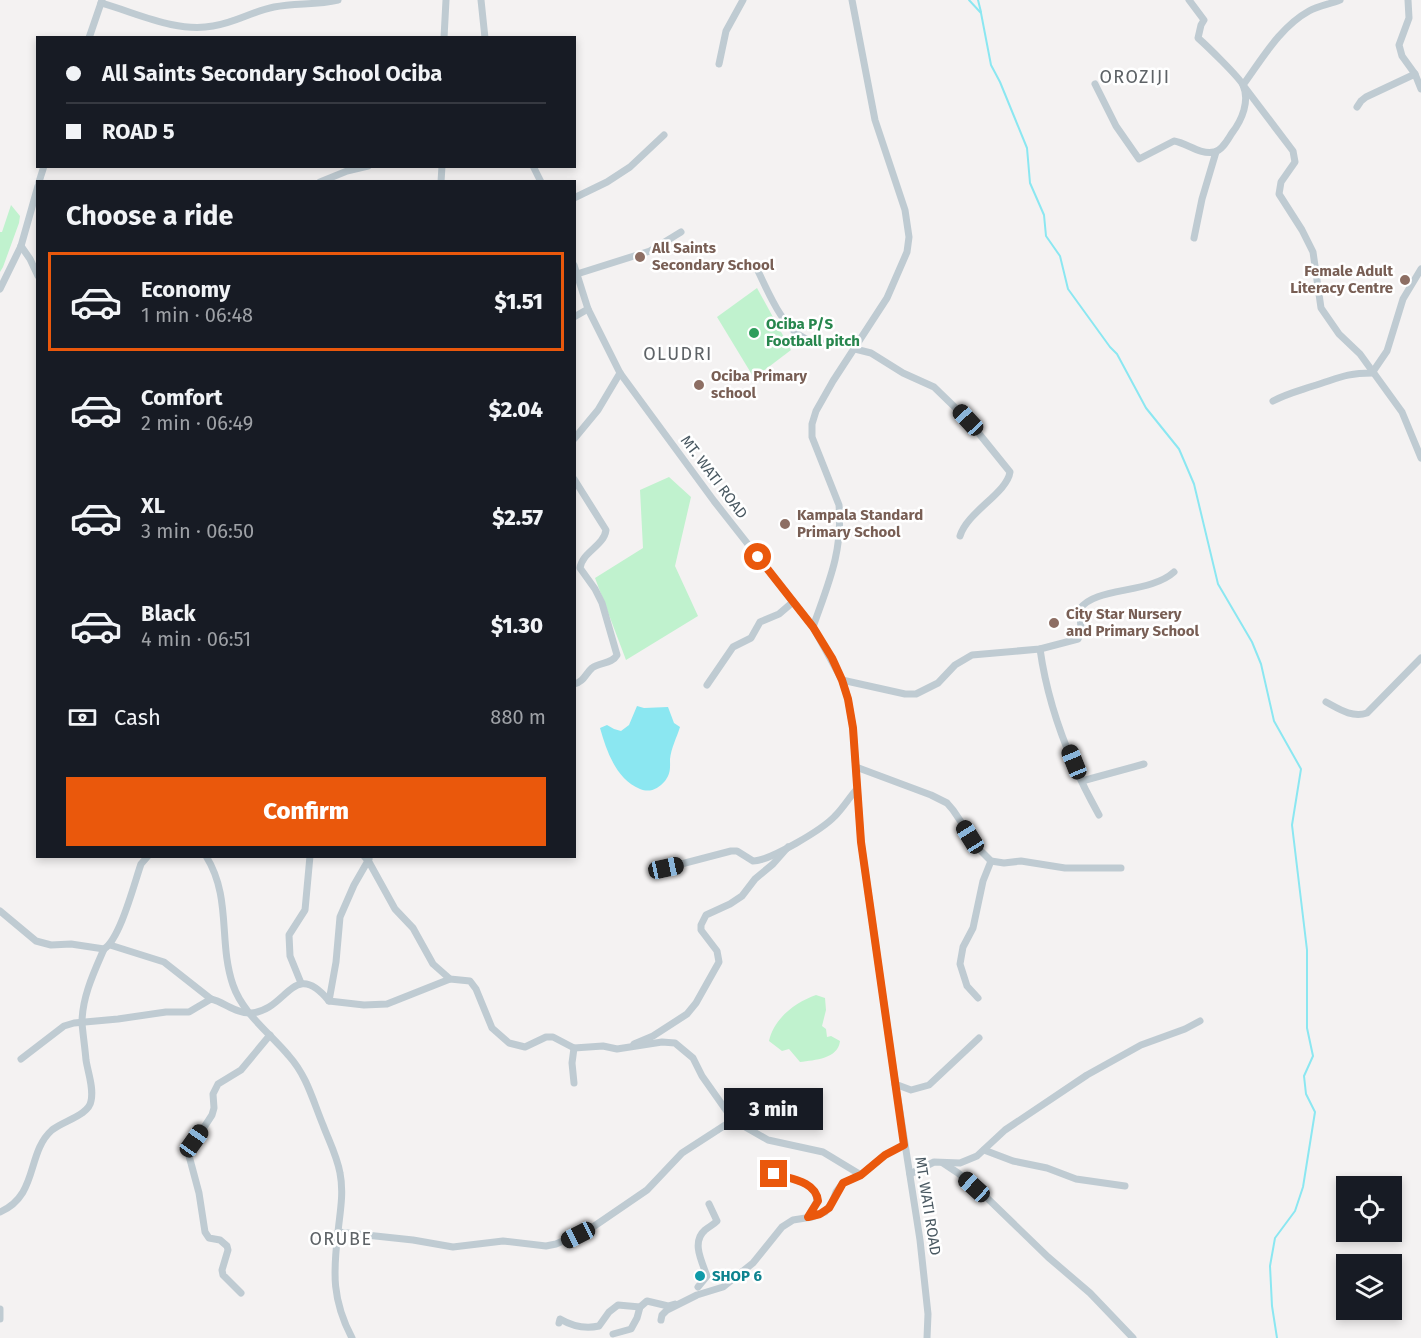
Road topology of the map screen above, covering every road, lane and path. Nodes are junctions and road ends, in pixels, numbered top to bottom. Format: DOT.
graph roads {
  1 [pos="338,0"];
  2 [pos="446,0"];
  3 [pos="481,0"];
  4 [pos="743,0"];
  5 [pos="852,0"];
  6 [pos="1189,0"];
  7 [pos="1340,0"];
  8 [pos="1408,0"];
  9 [pos="102,2"];
  10 [pos="90,36"];
  11 [pos="444,36"];
  12 [pos="485,36"];
  13 [pos="718,64"];
  14 [pos="1415,74"];
  15 [pos="1095,84"];
  16 [pos="1243,85"];
  17 [pos="1421,89"];
  18 [pos="1357,107"];
  19 [pos="664,135"];
  20 [pos="1215,152"];
  21 [pos="360,168"];
  22 [pos="325,180"];
  23 [pos="36,193"];
  24 [pos="576,197"];
  25 [pos="681,232"];
  26 [pos="1194,238"];
  27 [pos="21,246"];
  28 [pos="755,265"];
  29 [pos="1421,269"];
  30 [pos="576,271"];
  31 [pos="36,272"];
  32 [pos="577,274"];
  33 [pos="0,289"];
  34 [pos="588,309"];
  35 [pos="576,316"];
  36 [pos="856,346"];
  37 [pos="620,373"];
  38 [pos="1372,373"];
  39 [pos="1273,401"];
  40 [pos="576,437"];
  41 [pos="1421,458"];
  42 [pos="576,482"];
  43 [pos="960,536"];
  44 [pos="1174,572"];
  45 [pos="793,602"];
  46 [pos="813,627"];
  47 [pos="1040,649"];
  48 [pos="1421,658"];
  49 [pos="842,680"];
  50 [pos="576,683"];
  51 [pos="706,685"];
  52 [pos="1326,702"];
  53 [pos="1144,764"];
  54 [pos="856,767"];
  55 [pos="1082,781"];
  56 [pos="856,790"];
  57 [pos="1099,814"];
  58 [pos="788,847"];
  59 [pos="146,858"];
  60 [pos="207,858"];
  61 [pos="310,858"];
  62 [pos="368,858"];
  63 [pos="991,861"];
  64 [pos="666,868"];
  65 [pos="1121,868"];
  66 [pos="0,911"];
  67 [pos="107,947"];
  68 [pos="450,979"];
  69 [pos="301,983"];
  70 [pos="978,998"];
  71 [pos="211,999"];
  72 [pos="329,1001"];
  73 [pos="250,1013"];
  74 [pos="1200,1021"];
  75 [pos="82,1022"];
  76 [pos="270,1035"];
  77 [pos="979,1038"];
  78 [pos="574,1048"];
  79 [pos="623,1049"];
  80 [pos="21,1059"];
  81 [pos="574,1083"];
  82 [pos="895,1084"];
  83 [pos="733,1120"];
  84 [pos="904,1145"];
  85 [pos="984,1150"];
  86 [pos="942,1162"];
  87 [pos="770,1166"];
  88 [pos="910,1174"];
  89 [pos="861,1175"];
  90 [pos="1125,1186"];
  91 [pos="709,1204"];
  92 [pos="0,1212"];
  93 [pos="808,1217"];
  94 [pos="338,1232"];
  95 [pos="698,1278"];
  96 [pos="241,1293"];
  97 [pos="697,1293"];
  98 [pos="640,1306"];
  99 [pos="0,1309"];
  100 [pos="0,1318"];
  101 [pos="661,1320"];
  102 [pos="559,1323"];
  103 [pos="613,1334"];
  104 [pos="352,1338"];
  105 [pos="927,1338"];
  106 [pos="1133,1338"];
  1 -- 9 [label="street"];
  2 -- 11 [label="street"];
  3 -- 12 [label="street"];
  4 -- 13 [label="street"];
  5 -- 36 [label="street"];
  6 -- 16 [label="street"];
  7 -- 16 [label="street"];
  8 -- 14 [label="street"];
  9 -- 10 [label="street"];
  14 -- 17 [label="street"];
  14 -- 18 [label="street"];
  15 -- 20 [label="street"];
  16 -- 20 [label="street"];
  16 -- 38 [label="street"];
  19 -- 24 [label="street"];
  20 -- 26 [label="street"];
  21 -- 22 [label="street"];
  23 -- 27 [label="street"];
  25 -- 32 [label="street"];
  27 -- 31 [label="street"];
  27 -- 33 [label="street"];
  28 -- 36 [label="street"];
  29 -- 38 [label="street"];
  30 -- 32 [label="street, MT. WATI ROAD"];
  32 -- 34 [label="street, MT. WATI ROAD"];
  34 -- 35 [label="street"];
  34 -- 37 [label="street, MT. WATI ROAD"];
  36 -- 43 [label="street"];
  36 -- 46 [label="street"];
  37 -- 40 [label="street"];
  37 -- 45 [label="street, MT. WATI ROAD"];
  38 -- 39 [label="street"];
  38 -- 41 [label="street"];
  42 -- 50 [label="street"];
  44 -- 47 [label="street"];
  45 -- 46 [label="street, MT. WATI ROAD"];
  45 -- 51 [label="street"];
  46 -- 49 [label="street, MT. WATI ROAD"];
  47 -- 49 [label="street"];
  47 -- 55 [label="street"];
  48 -- 52 [label="street"];
  49 -- 54 [label="street, MT. WATI ROAD"];
  53 -- 55 [label="street"];
  54 -- 56 [label="street, MT. WATI ROAD"];
  54 -- 63 [label="street"];
  55 -- 57 [label="street"];
  56 -- 58 [label="street"];
  56 -- 82 [label="street, MT. WATI ROAD"];
  58 -- 64 [label="street"];
  58 -- 79 [label="street"];
  59 -- 67 [label="street"];
  60 -- 73 [label="street"];
  61 -- 69 [label="street"];
  62 -- 68 [label="street"];
  62 -- 72 [label="street"];
  63 -- 65 [label="street"];
  63 -- 70 [label="street"];
  66 -- 67 [label="street"];
  67 -- 71 [label="street"];
  67 -- 75 [label="street"];
  68 -- 72 [label="street"];
  68 -- 78 [label="street"];
  69 -- 72 [label="street"];
  69 -- 73 [label="street"];
  71 -- 73 [label="street"];
  71 -- 75 [label="street"];
  73 -- 76 [label="street"];
  74 -- 85 [label="street"];
  75 -- 80 [label="street"];
  75 -- 92 [label="street"];
  76 -- 94 [label="street"];
  76 -- 96 [label="street"];
  77 -- 82 [label="street"];
  78 -- 79 [label="street"];
  78 -- 81 [label="street"];
  79 -- 83 [label="street"];
  82 -- 84 [label="street, MT. WATI ROAD"];
  83 -- 89 [label="street"];
  83 -- 94 [label="street"];
  84 -- 88 [label="street, MT. WATI ROAD"];
  84 -- 89 [label="street"];
  85 -- 86 [label="street"];
  85 -- 90 [label="street"];
  86 -- 88 [label="street"];
  86 -- 106 [label="street"];
  87 -- 93 [label="street"];
  88 -- 105 [label="street, MT. WATI ROAD"];
  89 -- 93 [label="street"];
  91 -- 97 [label="street"];
  93 -- 97 [label="street"];
  94 -- 104 [label="street"];
  95 -- 97 [label="street"];
  97 -- 98 [label="street"];
  97 -- 101 [label="street"];
  98 -- 102 [label="street"];
  98 -- 103 [label="street"];
  99 -- 100 [label="street"];
}
